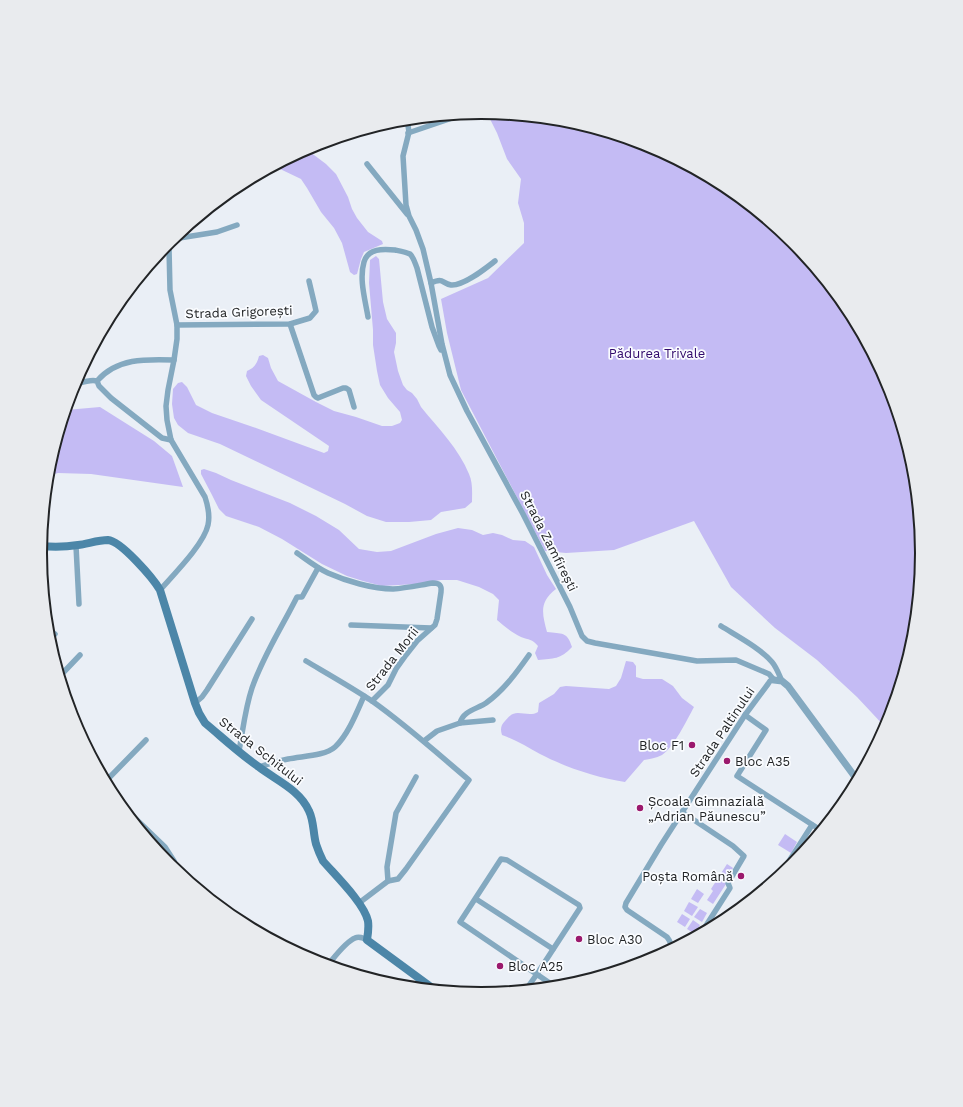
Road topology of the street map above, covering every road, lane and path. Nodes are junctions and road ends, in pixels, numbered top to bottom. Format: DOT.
graph roads {
  1 [pos="443,121"];
  2 [pos="407,126"];
  3 [pos="408,133"];
  4 [pos="367,164"];
  5 [pos="409,216"];
  6 [pos="236,225"];
  7 [pos="184,237"];
  8 [pos="169,251"];
  9 [pos="495,260"];
  10 [pos="309,281"];
  11 [pos="431,283"];
  12 [pos="368,317"];
  13 [pos="290,324"];
  14 [pos="177,325"];
  15 [pos="444,355"];
  16 [pos="174,360"];
  17 [pos="97,381"];
  18 [pos="82,382"];
  19 [pos="354,406"];
  20 [pos="171,440"];
  21 [pos="47,546"];
  22 [pos="76,546"];
  23 [pos="297,553"];
  24 [pos="318,568"];
  25 [pos="160,590"];
  26 [pos="79,604"];
  27 [pos="252,619"];
  28 [pos="351,625"];
  29 [pos="721,626"];
  30 [pos="431,628"];
  31 [pos="80,655"];
  32 [pos="529,655"];
  33 [pos="306,661"];
  34 [pos="64,672"];
  35 [pos="774,680"];
  36 [pos="782,682"];
  37 [pos="364,696"];
  38 [pos="372,702"];
  39 [pos="195,703"];
  40 [pos="745,715"];
  41 [pos="493,720"];
  42 [pos="460,723"];
  43 [pos="146,740"];
  44 [pos="424,741"];
  45 [pos="239,751"];
  46 [pos="258,767"];
  47 [pos="855,776"];
  48 [pos="416,777"];
  49 [pos="109,778"];
  50 [pos="682,812"];
  51 [pos="812,825"];
  52 [pos="145,828"];
  53 [pos="818,828"];
  54 [pos="793,855"];
  55 [pos="790,860"];
  56 [pos="174,861"];
  57 [pos="388,881"];
  58 [pos="476,899"];
  59 [pos="359,903"];
  60 [pos="706,926"];
  61 [pos="367,940"];
  62 [pos="671,945"];
  63 [pos="553,949"];
  64 [pos="331,961"];
  65 [pos="537,974"];
  66 [pos="549,982"];
  67 [pos="427,984"];
  68 [pos="529,985"];
  1 -- 3 [label="street"];
  2 -- 3 [label="street, Strada Zamfirești"];
  3 -- 5 [label="street, Strada Zamfirești"];
  4 -- 5 [label="street"];
  5 -- 11 [label="street, Strada Zamfirești"];
  6 -- 7 [label="street"];
  8 -- 14 [label="street, Strada Grigorești"];
  9 -- 11 [label="street"];
  10 -- 13 [label="street, Strada Grigorești"];
  11 -- 15 [label="street, Strada Zamfirești"];
  12 -- 15 [label="street"];
  13 -- 14 [label="street, Strada Grigorești"];
  13 -- 19 [label="street"];
  14 -- 16 [label="street, Strada Grigorești"];
  15 -- 35 [label="street, Strada Zamfirești"];
  16 -- 17 [label="street"];
  16 -- 20 [label="street, Strada Grigorești"];
  17 -- 18 [label="street"];
  17 -- 20 [label="street"];
  20 -- 25 [label="street, Strada Grigorești"];
  21 -- 22 [label="main road, Strada Schitului"];
  22 -- 25 [label="main road, Strada Schitului"];
  22 -- 26 [label="street"];
  23 -- 24 [label="street"];
  24 -- 30 [label="street, Strada Morii"];
  24 -- 45 [label="street"];
  25 -- 39 [label="main road, Strada Schitului"];
  27 -- 39 [label="street"];
  28 -- 30 [label="street"];
  29 -- 36 [label="street"];
  30 -- 38 [label="street, Strada Morii"];
  31 -- 34 [label="street"];
  32 -- 42 [label="street"];
  33 -- 37 [label="street"];
  35 -- 36 [label="street, Strada Zamfirești"];
  35 -- 40 [label="street, Strada Paltinului"];
  36 -- 47 [label="street"];
  37 -- 38 [label="street"];
  37 -- 46 [label="street, Strada Morii"];
  38 -- 44 [label="street"];
  39 -- 45 [label="main road, Strada Schitului"];
  40 -- 50 [label="street, Strada Paltinului"];
  40 -- 51 [label="street"];
  41 -- 42 [label="street"];
  42 -- 44 [label="street"];
  43 -- 49 [label="street"];
  44 -- 57 [label="street"];
  45 -- 46 [label="main road, Strada Schitului"];
  46 -- 59 [label="main road, Strada Schitului"];
  48 -- 57 [label="street"];
  50 -- 60 [label="street"];
  50 -- 62 [label="street, Strada Paltinului"];
  51 -- 53 [label="street"];
  51 -- 54 [label="street"];
  52 -- 56 [label="street"];
  54 -- 55 [label="street"];
  57 -- 59 [label="street"];
  58 -- 63 [label="street"];
  58 -- 63 [label="street"];
  58 -- 65 [label="street"];
  59 -- 61 [label="main road, Strada Schitului"];
  61 -- 64 [label="street"];
  61 -- 67 [label="main road"];
  63 -- 65 [label="street"];
  65 -- 66 [label="street"];
  65 -- 68 [label="street"];
}
